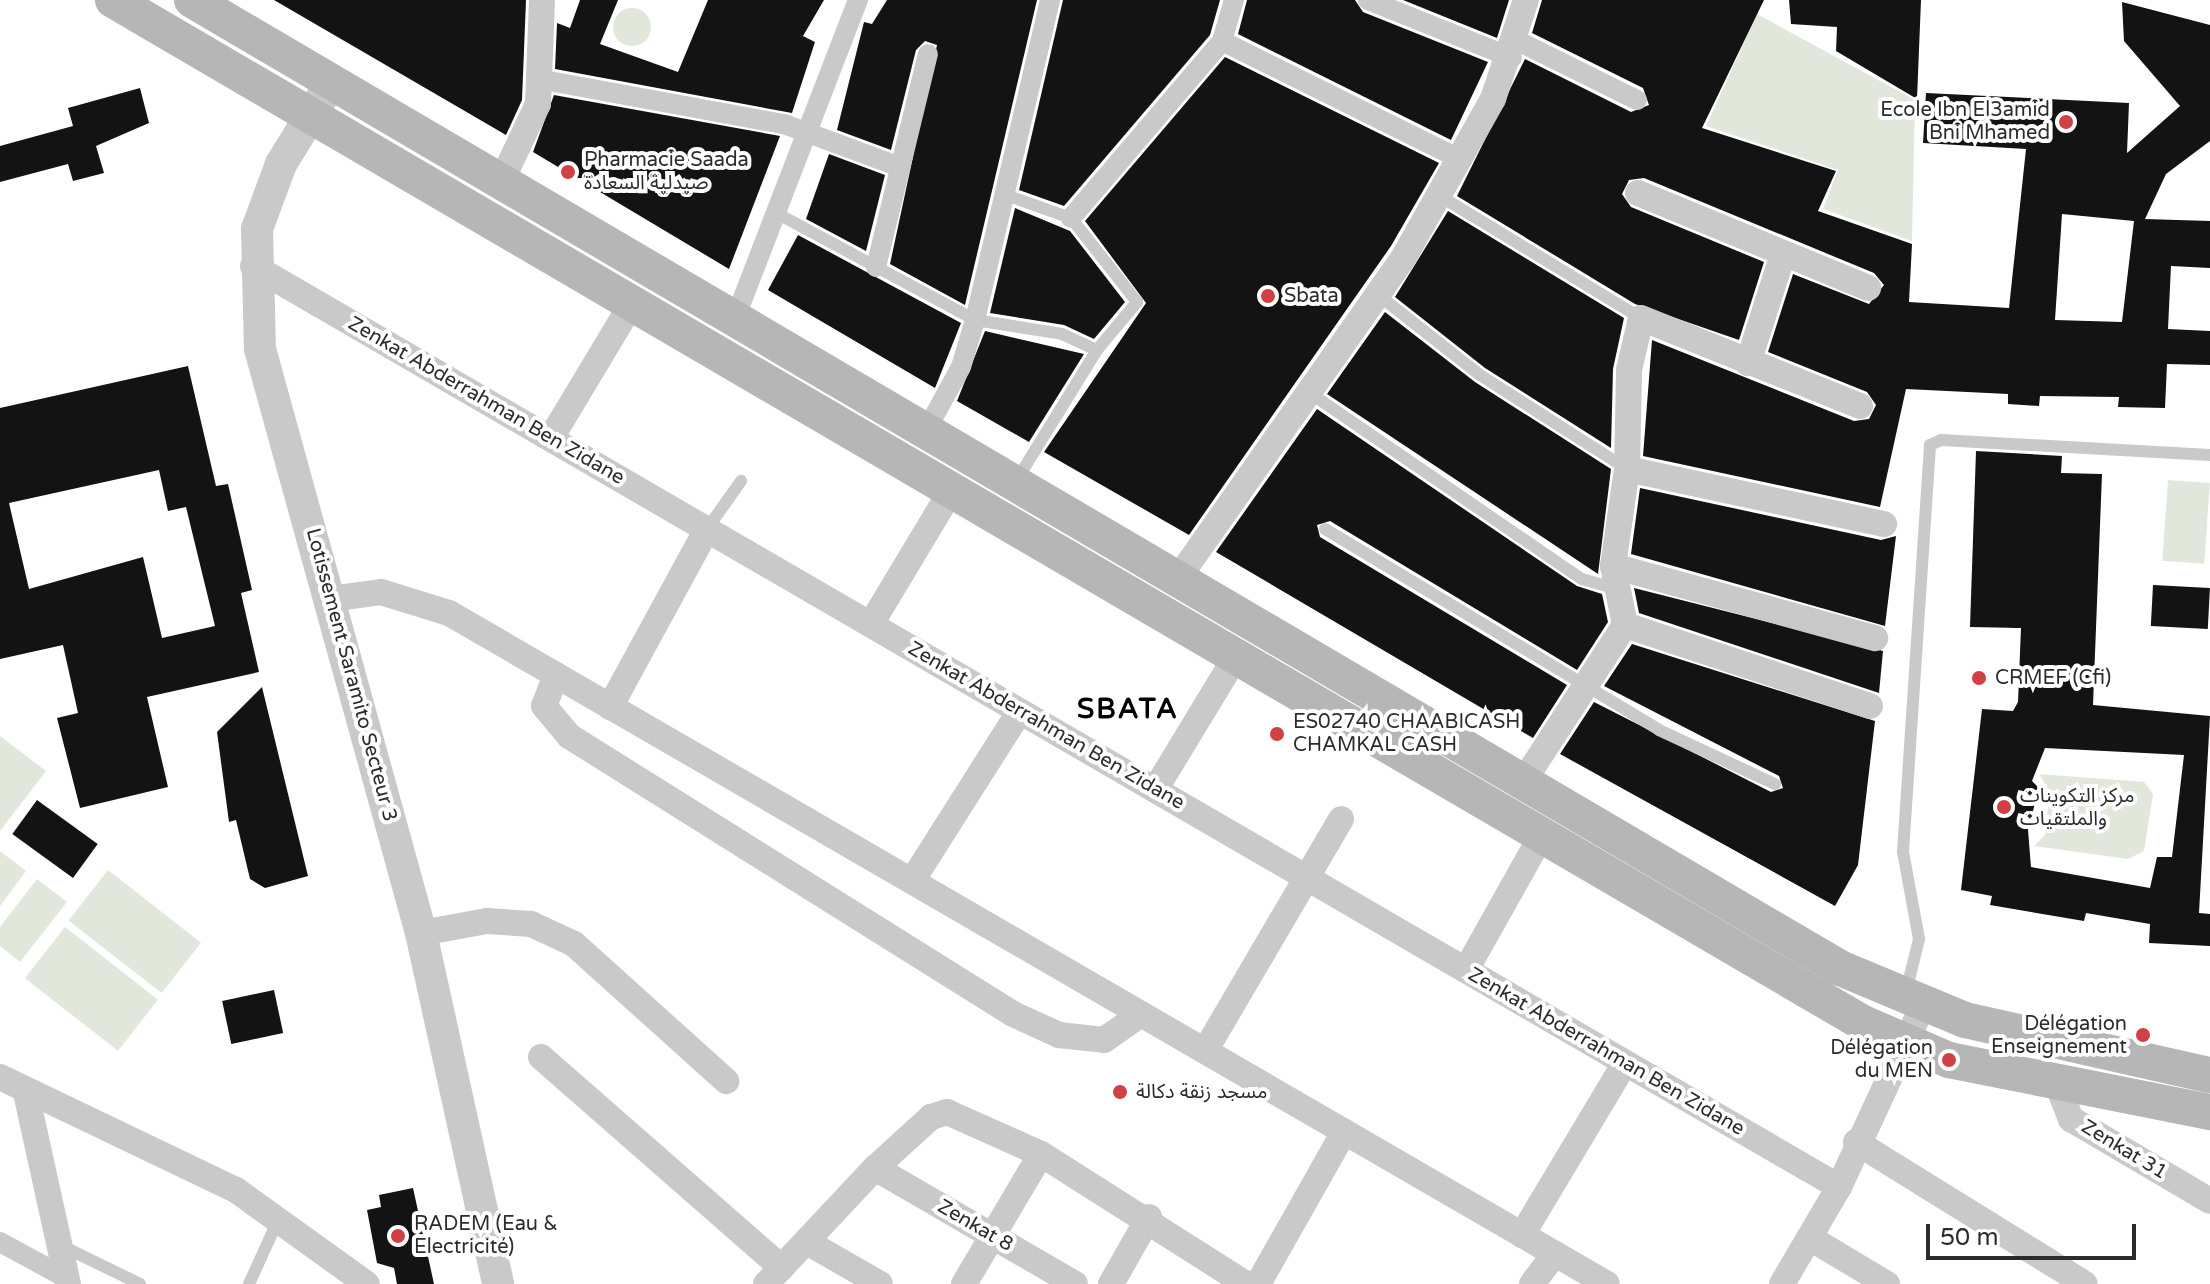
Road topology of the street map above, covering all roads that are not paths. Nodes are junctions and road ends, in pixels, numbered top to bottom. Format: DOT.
graph roads {
  1 [pos="113,0"];
  2 [pos="192,0"];
  3 [pos="542,0"];
  4 [pos="858,0"];
  5 [pos="1050,0"];
  6 [pos="1234,0"];
  7 [pos="1368,0"];
  8 [pos="1526,0"];
  9 [pos="1222,41"];
  10 [pos="1514,49"];
  11 [pos="928,54"];
  12 [pos="538,79"];
  13 [pos="332,81"];
  14 [pos="1637,100"];
  15 [pos="312,114"];
  16 [pos="810,132"];
  17 [pos="1462,160"];
  18 [pos="900,167"];
  19 [pos="502,180"];
  20 [pos="1638,193"];
  21 [pos="1006,195"];
  22 [pos="1440,196"];
  23 [pos="780,215"];
  24 [pos="1071,218"];
  25 [pos="1783,254"];
  26 [pos="253,266"];
  27 [pos="876,267"];
  28 [pos="1868,288"];
  29 [pos="1377,294"];
  30 [pos="632,303"];
  31 [pos="736,316"];
  32 [pos="1641,318"];
  33 [pos="975,320"];
  34 [pos="1097,350"];
  35 [pos="1748,363"];
  36 [pos="1307,391"];
  37 [pos="1860,406"];
  38 [pos="928,427"];
  39 [pos="551,438"];
  40 [pos="2210,455"];
  41 [pos="1627,469"];
  42 [pos="741,481"];
  43 [pos="1016,481"];
  44 [pos="951,491"];
  45 [pos="1884,524"];
  46 [pos="707,529"];
  47 [pos="1325,529"];
  48 [pos="1179,577"];
  49 [pos="1613,577"];
  50 [pos="330,599"];
  51 [pos="871,624"];
  52 [pos="1625,625"];
  53 [pos="1875,638"];
  54 [pos="1238,653"];
  55 [pos="556,675"];
  56 [pos="1590,687"];
  57 [pos="1870,706"];
  58 [pos="610,707"];
  59 [pos="1020,711"];
  60 [pos="1525,779"];
  61 [pos="1775,784"];
  62 [pos="1155,790"];
  63 [pos="1341,819"];
  64 [pos="1543,833"];
  65 [pos="1308,877"];
  66 [pos="912,881"];
  67 [pos="421,933"];
  68 [pos="1466,970"];
  69 [pos="1913,1003"];
  70 [pos="1141,1014"];
  71 [pos="1906,1043"];
  72 [pos="1205,1051"];
  73 [pos="541,1057"];
  74 [pos="1625,1063"];
  75 [pos="2210,1075"];
  76 [pos="0,1077"];
  77 [pos="726,1081"];
  78 [pos="2057,1083"];
  79 [pos="26,1093"];
  80 [pos="2210,1112"];
  81 [pos="1344,1132"];
  82 [pos="1856,1142"];
  83 [pos="1041,1154"];
  84 [pos="875,1168"];
  85 [pos="1839,1187"];
  86 [pos="2210,1201"];
  87 [pos="280,1215"];
  88 [pos="1149,1217"];
  89 [pos="1522,1235"];
  90 [pos="991,1237"];
  91 [pos="1810,1238"];
  92 [pos="0,1242"];
  93 [pos="807,1242"];
  94 [pos="59,1244"];
  95 [pos="1555,1254"];
  96 [pos="774,1276"];
  97 [pos="67,1281"];
  98 [pos="140,1284"];
  99 [pos="249,1284"];
  100 [pos="367,1284"];
  101 [pos="498,1284"];
  102 [pos="880,1284"];
  103 [pos="964,1284"];
  104 [pos="1075,1284"];
  105 [pos="1111,1284"];
  106 [pos="1246,1284"];
  107 [pos="1258,1284"];
  108 [pos="1532,1284"];
  109 [pos="1607,1284"];
  110 [pos="1782,1284"];
  111 [pos="1887,1284"];
  112 [pos="2085,1284"];
  1 -- 15 [label="main road"];
  2 -- 13 [label="main road"];
  3 -- 12 [label="street"];
  4 -- 16 [label="street"];
  5 -- 21 [label="street"];
  6 -- 9 [label="street"];
  7 -- 10 [label="street"];
  8 -- 10 [label="street"];
  9 -- 17 [label="street"];
  9 -- 24 [label="street"];
  10 -- 14 [label="street"];
  10 -- 17 [label="street"];
  11 -- 18 [label="street"];
  12 -- 16 [label="street"];
  12 -- 19 [label="street"];
  13 -- 15 [label="street, Lotissement Saramito Secteur 3"];
  13 -- 19 [label="main road"];
  15 -- 26 [label="street, Lotissement Saramito Secteur 3"];
  15 -- 30 [label="main road"];
  16 -- 18 [label="street"];
  16 -- 23 [label="street"];
  17 -- 22 [label="street"];
  18 -- 27 [label="street"];
  19 -- 31 [label="main road"];
  20 -- 25 [label="street"];
  21 -- 24 [label="lane"];
  21 -- 33 [label="street"];
  22 -- 29 [label="street"];
  22 -- 32 [label="lane"];
  23 -- 27 [label="lane"];
  23 -- 31 [label="street"];
  24 -- 34 [label="lane"];
  25 -- 28 [label="street"];
  25 -- 35 [label="street"];
  26 -- 39 [label="street, Zenkat Abderrahman Ben Zidane"];
  26 -- 50 [label="street, Lotissement Saramito Secteur 3"];
  27 -- 33 [label="lane"];
  29 -- 36 [label="street"];
  29 -- 41 [label="lane"];
  30 -- 39 [label="street"];
  30 -- 44 [label="main road"];
  31 -- 38 [label="main road"];
  32 -- 35 [label="street"];
  32 -- 41 [label="street"];
  33 -- 34 [label="lane"];
  33 -- 38 [label="street"];
  34 -- 43 [label="lane"];
  35 -- 37 [label="street"];
  36 -- 48 [label="street"];
  36 -- 49 [label="lane"];
  38 -- 43 [label="main road"];
  39 -- 46 [label="street, Zenkat Abderrahman Ben Zidane"];
  40 -- 69 [label="lane"];
  41 -- 45 [label="street"];
  41 -- 49 [label="street"];
  42 -- 46 [label="lane"];
  43 -- 48 [label="main road"];
  44 -- 51 [label="street"];
  44 -- 54 [label="main road"];
  46 -- 51 [label="street, Zenkat Abderrahman Ben Zidane"];
  46 -- 58 [label="street"];
  47 -- 56 [label="lane"];
  48 -- 60 [label="main road"];
  49 -- 52 [label="street"];
  49 -- 53 [label="street"];
  50 -- 55 [label="street"];
  50 -- 67 [label="street, Lotissement Saramito Secteur 3"];
  51 -- 59 [label="street, Zenkat Abderrahman Ben Zidane"];
  52 -- 56 [label="street"];
  52 -- 57 [label="street"];
  54 -- 62 [label="street"];
  54 -- 64 [label="main road"];
  55 -- 58 [label="street"];
  55 -- 70 [label="street"];
  56 -- 60 [label="street"];
  56 -- 61 [label="lane"];
  58 -- 66 [label="street"];
  59 -- 62 [label="street, Zenkat Abderrahman Ben Zidane"];
  59 -- 66 [label="street"];
  60 -- 69 [label="main road"];
  62 -- 65 [label="street, Zenkat Abderrahman Ben Zidane"];
  63 -- 65 [label="street"];
  64 -- 68 [label="street"];
  64 -- 71 [label="main road"];
  65 -- 68 [label="street, Zenkat Abderrahman Ben Zidane"];
  65 -- 72 [label="street"];
  66 -- 70 [label="street"];
  67 -- 77 [label="street"];
  67 -- 101 [label="street, Lotissement Saramito Secteur 3"];
  68 -- 74 [label="street, Zenkat Abderrahman Ben Zidane"];
  69 -- 71 [label="street"];
  69 -- 75 [label="main road"];
  70 -- 72 [label="street"];
  71 -- 78 [label="main road"];
  71 -- 82 [label="street"];
  72 -- 81 [label="street"];
  73 -- 96 [label="street"];
  74 -- 85 [label="street, Zenkat Abderrahman Ben Zidane"];
  74 -- 89 [label="street"];
  76 -- 79 [label="street"];
  78 -- 80 [label="main road"];
  78 -- 86 [label="street, Zenkat 31"];
  79 -- 87 [label="street"];
  79 -- 94 [label="street"];
  81 -- 89 [label="street"];
  81 -- 107 [label="street"];
  82 -- 85 [label="street"];
  82 -- 112 [label="street"];
  83 -- 84 [label="street"];
  83 -- 88 [label="street"];
  83 -- 90 [label="street"];
  84 -- 90 [label="street, Zenkat 8"];
  84 -- 93 [label="street"];
  85 -- 91 [label="street"];
  87 -- 99 [label="lane"];
  87 -- 100 [label="street"];
  88 -- 105 [label="street"];
  88 -- 106 [label="street"];
  89 -- 95 [label="street"];
  90 -- 103 [label="street"];
  90 -- 104 [label="street, Zenkat 8"];
  91 -- 110 [label="street"];
  91 -- 111 [label="street"];
  92 -- 97 [label="street"];
  93 -- 96 [label="street"];
  93 -- 102 [label="street"];
  94 -- 97 [label="street"];
  94 -- 98 [label="lane"];
  95 -- 108 [label="street"];
  95 -- 109 [label="street"];
}
